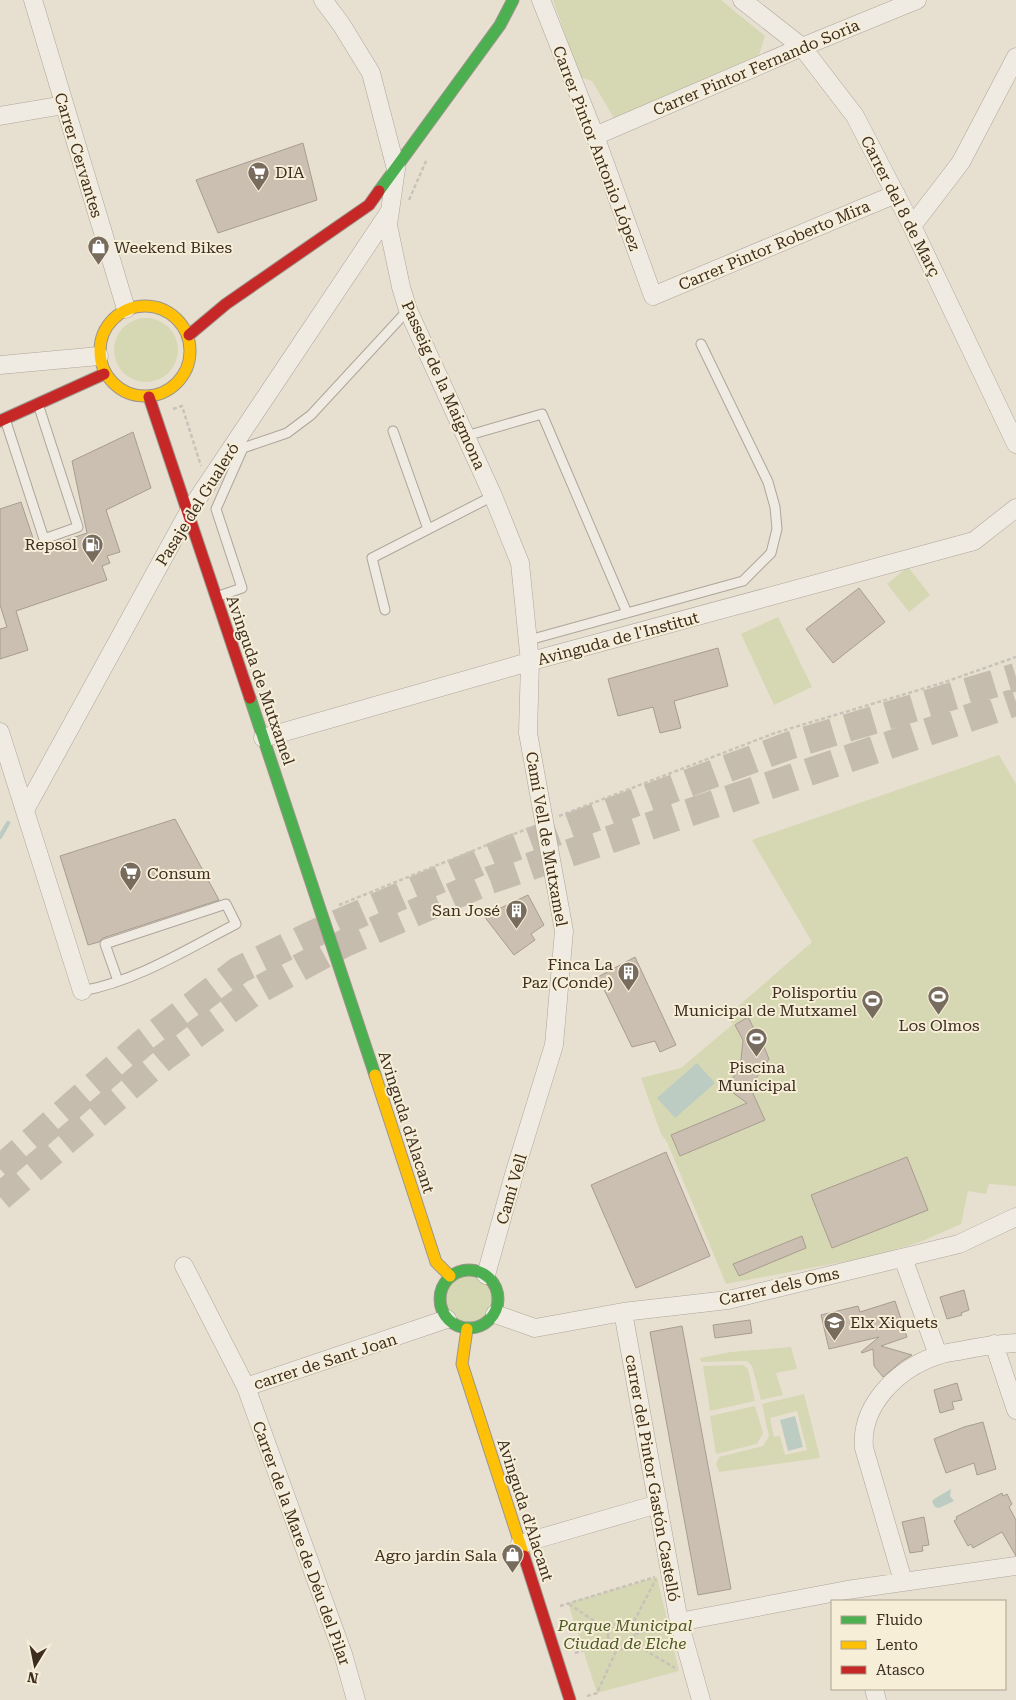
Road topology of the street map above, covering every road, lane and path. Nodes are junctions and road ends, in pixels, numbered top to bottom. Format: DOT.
graph roads {
  1 [pos="33,0"];
  2 [pos="323,0"];
  3 [pos="513,0"];
  4 [pos="541,0"];
  5 [pos="742,0"];
  6 [pos="917,0"];
  7 [pos="802,47"];
  8 [pos="1016,58"];
  9 [pos="64,105"];
  10 [pos="0,116"];
  11 [pos="595,136"];
  12 [pos="396,169"];
  13 [pos="896,194"];
  14 [pos="390,210"];
  15 [pos="912,226"];
  16 [pos="652,296"];
  17 [pos="126,309"];
  18 [pos="408,310"];
  19 [pos="189,335"];
  20 [pos="701,344"];
  21 [pos="99,356"];
  22 [pos="0,365"];
  23 [pos="104,374"];
  24 [pos="149,397"];
  25 [pos="38,404"];
  26 [pos="2,420"];
  27 [pos="392,431"];
  28 [pos="466,436"];
  29 [pos="1016,444"];
  30 [pos="493,496"];
  31 [pos="1016,508"];
  32 [pos="188,513"];
  33 [pos="428,529"];
  34 [pos="216,597"];
  35 [pos="385,610"];
  36 [pos="627,613"];
  37 [pos="529,640"];
  38 [pos="1016,657"];
  39 [pos="530,662"];
  40 [pos="0,732"];
  41 [pos="263,738"];
  42 [pos="25,810"];
  43 [pos="544,822"];
  44 [pos="322,912"];
  45 [pos="342,972"];
  46 [pos="118,982"];
  47 [pos="82,991"];
  48 [pos="536,1103"];
  49 [pos="1016,1216"];
  50 [pos="903,1258"];
  51 [pos="184,1266"];
  52 [pos="486,1275"];
  53 [pos="450,1276"];
  54 [pos="623,1312"];
  55 [pos="495,1314"];
  56 [pos="447,1319"];
  57 [pos="467,1329"];
  58 [pos="1016,1343"];
  59 [pos="994,1344"];
  60 [pos="938,1355"];
  61 [pos="246,1387"];
  62 [pos="1016,1410"];
  63 [pos="658,1504"];
  64 [pos="520,1544"];
  65 [pos="1016,1566"];
  66 [pos="903,1582"];
  67 [pos="849,1596"];
  68 [pos="674,1624"];
  69 [pos="631,1627"];
  70 [pos="609,1631"];
  71 [pos="635,1634"];
  72 [pos="609,1642"];
  73 [pos="633,1643"];
  74 [pos="617,1649"];
  75 [pos="583,1650"];
  76 [pos="680,1671"];
  77 [pos="597,1693"];
  78 [pos="356,1700"];
  79 [pos="570,1700"];
  80 [pos="701,1700"];
  1 -- 9 [label="street, Carrer Cervantes"];
  2 -- 12 [label="street, Passeig de la Maigmona"];
  3 -- 12 [label="street"];
  4 -- 11 [label="street, Carrer Pintor Antonio López"];
  5 -- 7 [label="street, Carrer del 8 de Març"];
  6 -- 7 [label="street, Carrer Pintor Fernando Soria"];
  7 -- 11 [label="street, Carrer Pintor Fernando Soria"];
  7 -- 13 [label="street, Carrer del 8 de Març"];
  8 -- 15 [label="street"];
  9 -- 10 [label="street"];
  9 -- 17 [label="street, Carrer Cervantes"];
  11 -- 16 [label="street, Carrer Pintor Antonio López"];
  12 -- 14 [label="street, Passeig de la Maigmona"];
  12 -- 19 [label="street"];
  13 -- 15 [label="street, Carrer del 8 de Març"];
  13 -- 16 [label="street, Carrer Pintor Roberto Mira"];
  14 -- 18 [label="street, Passeig de la Maigmona"];
  14 -- 32 [label="street, Pasaje del Gualeró"];
  15 -- 29 [label="street, Carrer del 8 de Març"];
  17 -- 19 [label="street"];
  17 -- 21 [label="street"];
  18 -- 28 [label="street, Passeig de la Maigmona"];
  18 -- 34 [label="lane"];
  19 -- 24 [label="street"];
  20 -- 36 [label="lane"];
  21 -- 22 [label="street"];
  21 -- 23 [label="street"];
  23 -- 24 [label="street"];
  23 -- 25 [label="street"];
  24 -- 32 [label="street, Avinguda de Mutxamel"];
  25 -- 26 [label="street"];
  25 -- 26 [label="lane"];
  27 -- 33 [label="lane"];
  28 -- 30 [label="street, Passeig de la Maigmona"];
  28 -- 36 [label="lane"];
  30 -- 33 [label="lane"];
  30 -- 37 [label="street, Passeig de la Maigmona"];
  31 -- 39 [label="street, Avinguda de l'Institut"];
  32 -- 34 [label="street, Avinguda de Mutxamel"];
  32 -- 42 [label="street, Pasaje del Gualeró"];
  33 -- 35 [label="lane"];
  34 -- 41 [label="street, Avinguda de Mutxamel"];
  36 -- 37 [label="lane"];
  37 -- 39 [label="street, Passeig de la Maigmona"];
  38 -- 43 [label="path"];
  39 -- 41 [label="street, Avinguda de l'Institut"];
  39 -- 43 [label="street, Camí Vell de Mutxamel"];
  40 -- 42 [label="street"];
  41 -- 44 [label="street, Avinguda de Mutxamel"];
  42 -- 47 [label="street"];
  43 -- 44 [label="path"];
  43 -- 48 [label="street, Camí Vell de Mutxamel"];
  44 -- 45 [label="street, Avinguda de Mutxamel"];
  45 -- 53 [label="street, Avinguda d'Alacant"];
  46 -- 46 [label="lane"];
  46 -- 47 [label="lane"];
  48 -- 52 [label="street, Camí Vell"];
  49 -- 50 [label="street, Carrer dels Oms"];
  50 -- 54 [label="street, Carrer dels Oms"];
  50 -- 60 [label="street"];
  51 -- 61 [label="street, carrer de Sant Joan"];
  52 -- 53 [label="street"];
  52 -- 55 [label="street"];
  53 -- 56 [label="street"];
  54 -- 55 [label="street, Carrer dels Oms"];
  54 -- 63 [label="street, carrer del Pintor Gastón Castelló"];
  55 -- 57 [label="street"];
  56 -- 57 [label="street"];
  56 -- 61 [label="street, carrer de Sant Joan"];
  57 -- 64 [label="street, Avinguda d'Alacant"];
  58 -- 59 [label="street"];
  59 -- 60 [label="street"];
  59 -- 62 [label="street"];
  60 -- 66 [label="street"];
  61 -- 78 [label="street, Carrer de la Mare de Déu del Pilar"];
  63 -- 64 [label="street"];
  63 -- 68 [label="street, carrer del Pintor Gastón Castelló"];
  64 -- 79 [label="street, Avinguda d'Alacant"];
  65 -- 66 [label="street"];
  66 -- 67 [label="street"];
  67 -- 68 [label="street"];
  68 -- 71 [label="path"];
  68 -- 80 [label="street, carrer del Pintor Gastón Castelló"];
  69 -- 70 [label="path"];
  69 -- 70 [label="path"];
  69 -- 71 [label="path"];
  70 -- 72 [label="path"];
  71 -- 73 [label="path"];
  72 -- 74 [label="path"];
  72 -- 75 [label="path"];
  73 -- 74 [label="path"];
  73 -- 76 [label="path"];
  74 -- 77 [label="path"];
}
